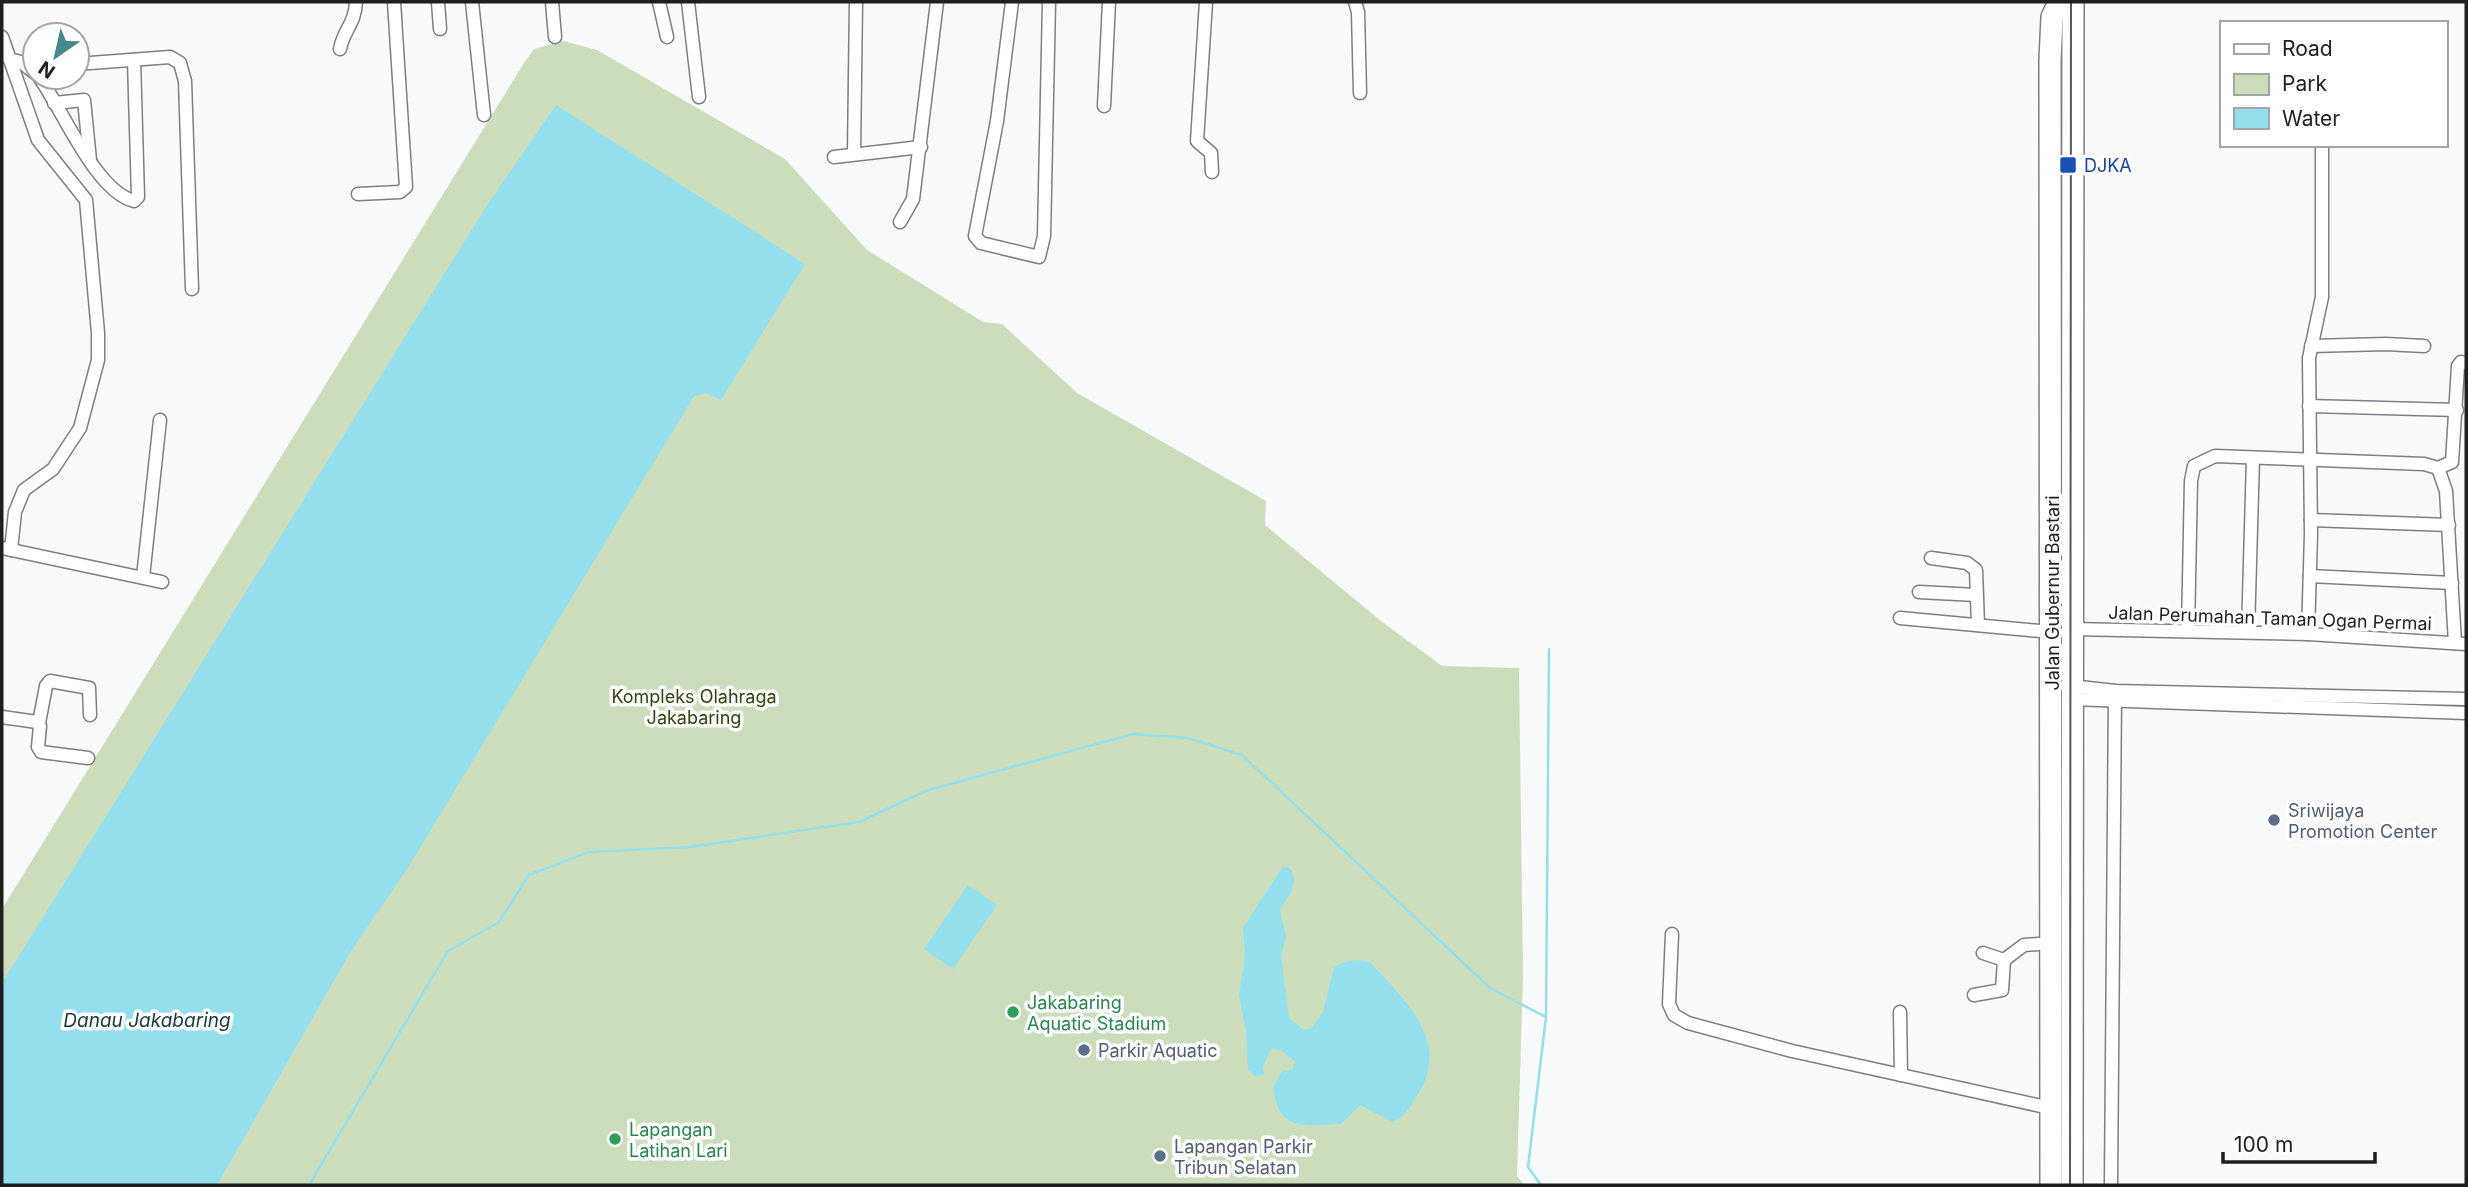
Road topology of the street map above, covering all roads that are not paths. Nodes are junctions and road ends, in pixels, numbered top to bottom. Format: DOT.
graph roads {
  1 [pos="356,2"];
  2 [pos="659,2"];
  3 [pos="688,2"];
  4 [pos="856,2"];
  5 [pos="937,2"];
  6 [pos="1012,2"];
  7 [pos="1049,2"];
  8 [pos="1109,2"];
  9 [pos="1206,2"];
  10 [pos="1355,2"];
  11 [pos="2059,2"];
  12 [pos="2073,2"];
  13 [pos="552,4"];
  14 [pos="438,5"];
  15 [pos="394,7"];
  16 [pos="472,7"];
  17 [pos="440,29"];
  18 [pos="555,37"];
  19 [pos="667,37"];
  20 [pos="3,40"];
  21 [pos="340,49"];
  22 [pos="9,59"];
  23 [pos="134,60"];
  24 [pos="91,63"];
  25 [pos="21,65"];
  26 [pos="47,91"];
  27 [pos="1360,93"];
  28 [pos="699,97"];
  29 [pos="54,103"];
  30 [pos="1104,106"];
  31 [pos="484,115"];
  32 [pos="921,147"];
  33 [pos="2322,147"];
  34 [pos="854,154"];
  35 [pos="834,157"];
  36 [pos="90,160"];
  37 [pos="1212,172"];
  38 [pos="358,194"];
  39 [pos="900,222"];
  40 [pos="192,289"];
  41 [pos="2052,339"];
  42 [pos="2073,344"];
  43 [pos="2311,346"];
  44 [pos="2424,346"];
  45 [pos="2466,363"];
  46 [pos="2309,406"];
  47 [pos="2457,411"];
  48 [pos="160,420"];
  49 [pos="2253,458"];
  50 [pos="2309,461"];
  51 [pos="2452,462"];
  52 [pos="2466,463"];
  53 [pos="2438,468"];
  54 [pos="2311,520"];
  55 [pos="2449,525"];
  56 [pos="6,549"];
  57 [pos="1931,558"];
  58 [pos="2310,576"];
  59 [pos="143,577"];
  60 [pos="162,582"];
  61 [pos="2452,583"];
  62 [pos="1919,592"];
  63 [pos="1976,595"];
  64 [pos="1900,618"];
  65 [pos="1978,625"];
  66 [pos="2062,630"];
  67 [pos="2189,630"];
  68 [pos="2248,632"];
  69 [pos="2308,634"];
  70 [pos="2460,643"];
  71 [pos="2077,694"];
  72 [pos="2109,696"];
  73 [pos="2466,699"];
  74 [pos="2466,713"];
  75 [pos="90,715"];
  76 [pos="2,717"];
  77 [pos="39,723"];
  78 [pos="88,758"];
  79 [pos="1672,934"];
  80 [pos="2051,943"];
  81 [pos="1983,953"];
  82 [pos="2004,960"];
  83 [pos="1974,995"];
  84 [pos="1900,1012"];
  85 [pos="1901,1075"];
  86 [pos="2050,1108"];
  87 [pos="2051,1185"];
  88 [pos="2072,1185"];
  89 [pos="2111,1185"];
  1 -- 21 [label="street"];
  2 -- 19 [label="street"];
  3 -- 28 [label="street"];
  4 -- 34 [label="street"];
  5 -- 32 [label="street"];
  6 -- 7 [label="street"];
  8 -- 30 [label="street"];
  9 -- 37 [label="street"];
  10 -- 27 [label="street"];
  11 -- 41 [label="highway, Jalan Gubernur Bastari"];
  12 -- 42 [label="highway, Jalan Gubernur Bastari"];
  13 -- 18 [label="street"];
  14 -- 17 [label="street"];
  15 -- 38 [label="street"];
  16 -- 31 [label="street"];
  20 -- 22 [label="street"];
  22 -- 25 [label="street"];
  22 -- 56 [label="street"];
  23 -- 24 [label="street"];
  23 -- 36 [label="street"];
  23 -- 40 [label="street"];
  26 -- 29 [label="street"];
  29 -- 36 [label="street"];
  29 -- 36 [label="street"];
  32 -- 34 [label="street"];
  32 -- 39 [label="street"];
  33 -- 43 [label="street"];
  34 -- 35 [label="street"];
  41 -- 42 [label="highway"];
  41 -- 66 [label="highway, Jalan Gubernur Bastari"];
  42 -- 66 [label="highway, Jalan Gubernur Bastari"];
  43 -- 44 [label="street"];
  43 -- 46 [label="street"];
  45 -- 47 [label="street"];
  46 -- 47 [label="street"];
  46 -- 50 [label="street"];
  47 -- 51 [label="street"];
  48 -- 59 [label="street"];
  49 -- 50 [label="street"];
  49 -- 67 [label="street"];
  49 -- 68 [label="street"];
  50 -- 53 [label="street"];
  50 -- 54 [label="street"];
  51 -- 52 [label="street"];
  51 -- 53 [label="street"];
  53 -- 55 [label="street"];
  54 -- 55 [label="street"];
  54 -- 58 [label="street"];
  55 -- 61 [label="street"];
  56 -- 59 [label="street"];
  57 -- 63 [label="street"];
  58 -- 61 [label="street"];
  58 -- 69 [label="street"];
  59 -- 60 [label="street"];
  61 -- 70 [label="street"];
  62 -- 63 [label="street"];
  63 -- 65 [label="street"];
  64 -- 65 [label="street, Jalan Perumahan Taman Ogan Permai"];
  65 -- 66 [label="street, Jalan Perumahan Taman Ogan Permai"];
  66 -- 67 [label="street, Jalan Perumahan Taman Ogan Permai"];
  66 -- 71 [label="highway, Jalan Gubernur Bastari"];
  66 -- 80 [label="highway, Jalan Gubernur Bastari"];
  67 -- 68 [label="street, Jalan Perumahan Taman Ogan Permai"];
  68 -- 69 [label="street, Jalan Perumahan Taman Ogan Permai"];
  69 -- 70 [label="street, Jalan Perumahan Taman Ogan Permai"];
  71 -- 72 [label="street"];
  71 -- 88 [label="highway, Jalan Gubernur Bastari"];
  72 -- 73 [label="street"];
  72 -- 74 [label="street"];
  72 -- 89 [label="street"];
  75 -- 77 [label="street"];
  76 -- 77 [label="street"];
  77 -- 78 [label="street"];
  79 -- 85 [label="street"];
  80 -- 82 [label="street"];
  80 -- 86 [label="highway, Jalan Gubernur Bastari"];
  81 -- 82 [label="street"];
  82 -- 83 [label="street"];
  84 -- 85 [label="street"];
  85 -- 86 [label="street"];
  86 -- 87 [label="highway, Jalan Gubernur Bastari"];
}
